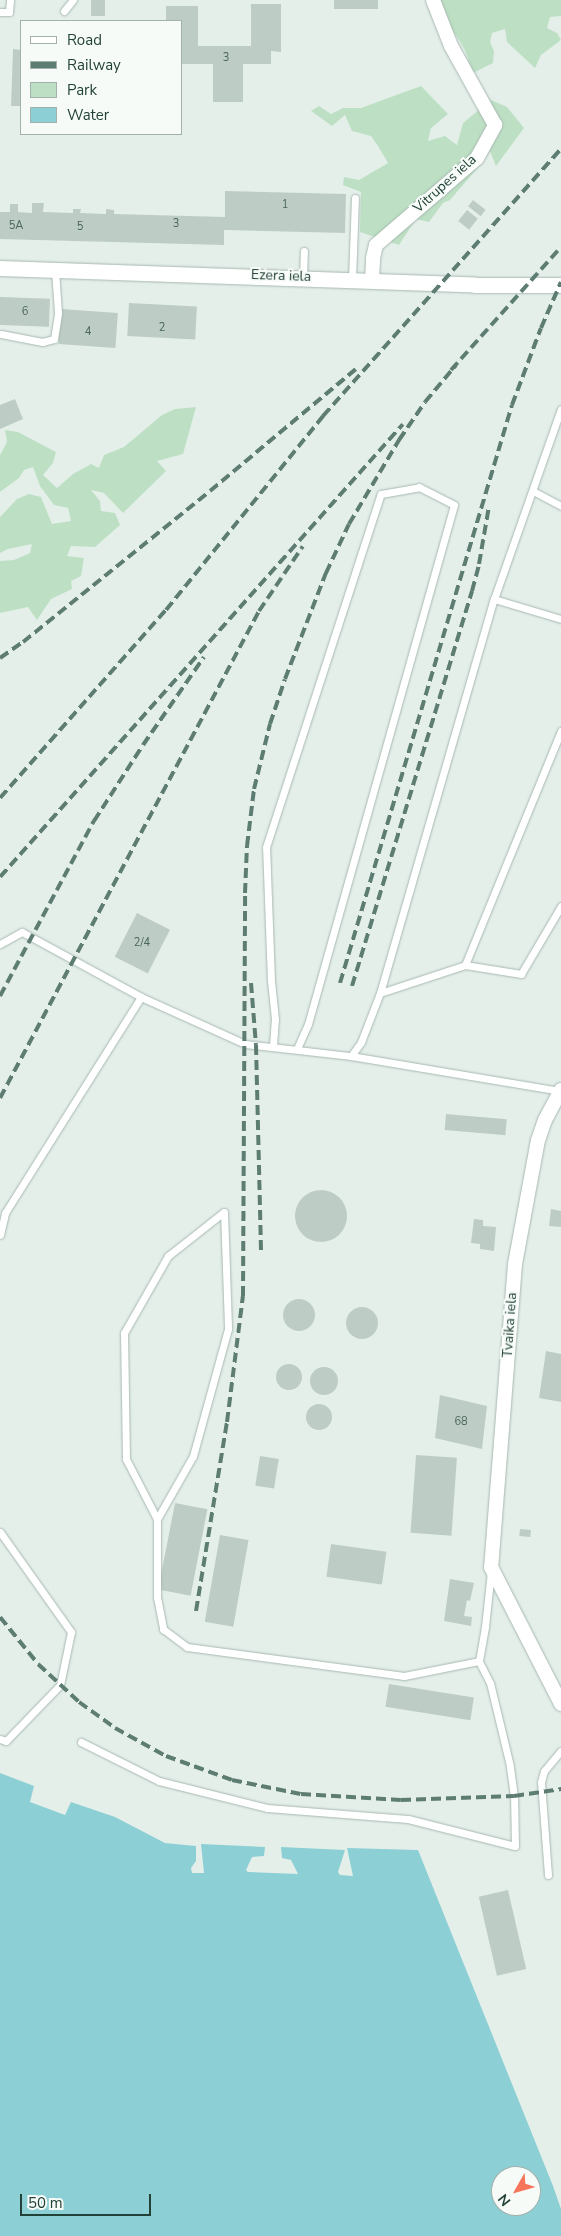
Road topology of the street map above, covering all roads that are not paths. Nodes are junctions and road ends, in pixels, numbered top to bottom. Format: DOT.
graph roads {
  1 [pos="10,0"];
  2 [pos="73,0"];
  3 [pos="432,0"];
  4 [pos="64,10"];
  5 [pos="0,12"];
  6 [pos="355,198"];
  7 [pos="304,251"];
  8 [pos="0,268"];
  9 [pos="54,270"];
  10 [pos="304,277"];
  11 [pos="352,279"];
  12 [pos="372,280"];
  13 [pos="561,285"];
  14 [pos="1,334"];
  15 [pos="561,409"];
  16 [pos="533,491"];
  17 [pos="561,506"];
  18 [pos="494,599"];
  19 [pos="561,619"];
  20 [pos="561,732"];
  21 [pos="561,906"];
  22 [pos="0,944"];
  23 [pos="465,965"];
  24 [pos="380,993"];
  25 [pos="141,996"];
  26 [pos="273,1046"];
  27 [pos="297,1050"];
  28 [pos="351,1056"];
  29 [pos="561,1090"];
  30 [pos="0,1235"];
  31 [pos="157,1519"];
  32 [pos="0,1532"];
  33 [pos="491,1567"];
  34 [pos="479,1661"];
  35 [pos="561,1704"];
  36 [pos="0,1739"];
  37 [pos="81,1742"];
  38 [pos="561,1751"];
  39 [pos="548,1875"];
  1 -- 5 [label="lane"];
  2 -- 4 [label="lane"];
  3 -- 12 [label="street, Vitrupes iela"];
  6 -- 11 [label="lane"];
  7 -- 10 [label="lane"];
  8 -- 9 [label="street, Ezera iela"];
  9 -- 10 [label="street, Ezera iela"];
  9 -- 14 [label="lane"];
  10 -- 11 [label="street, Ezera iela"];
  11 -- 12 [label="street, Ezera iela"];
  12 -- 13 [label="street, Ezera iela"];
  15 -- 16 [label="lane"];
  16 -- 17 [label="lane"];
  16 -- 18 [label="lane"];
  18 -- 19 [label="lane"];
  18 -- 24 [label="lane"];
  20 -- 23 [label="lane"];
  21 -- 23 [label="lane"];
  22 -- 25 [label="lane"];
  23 -- 24 [label="lane"];
  24 -- 28 [label="lane"];
  25 -- 26 [label="lane"];
  25 -- 30 [label="lane"];
  26 -- 27 [label="lane"];
  26 -- 27 [label="lane"];
  27 -- 28 [label="lane"];
  28 -- 29 [label="lane"];
  29 -- 33 [label="street, Tvaika iela"];
  31 -- 31 [label="lane"];
  31 -- 34 [label="lane"];
  32 -- 36 [label="lane"];
  33 -- 34 [label="lane"];
  33 -- 35 [label="street"];
  34 -- 37 [label="lane"];
  38 -- 39 [label="lane"];
}
